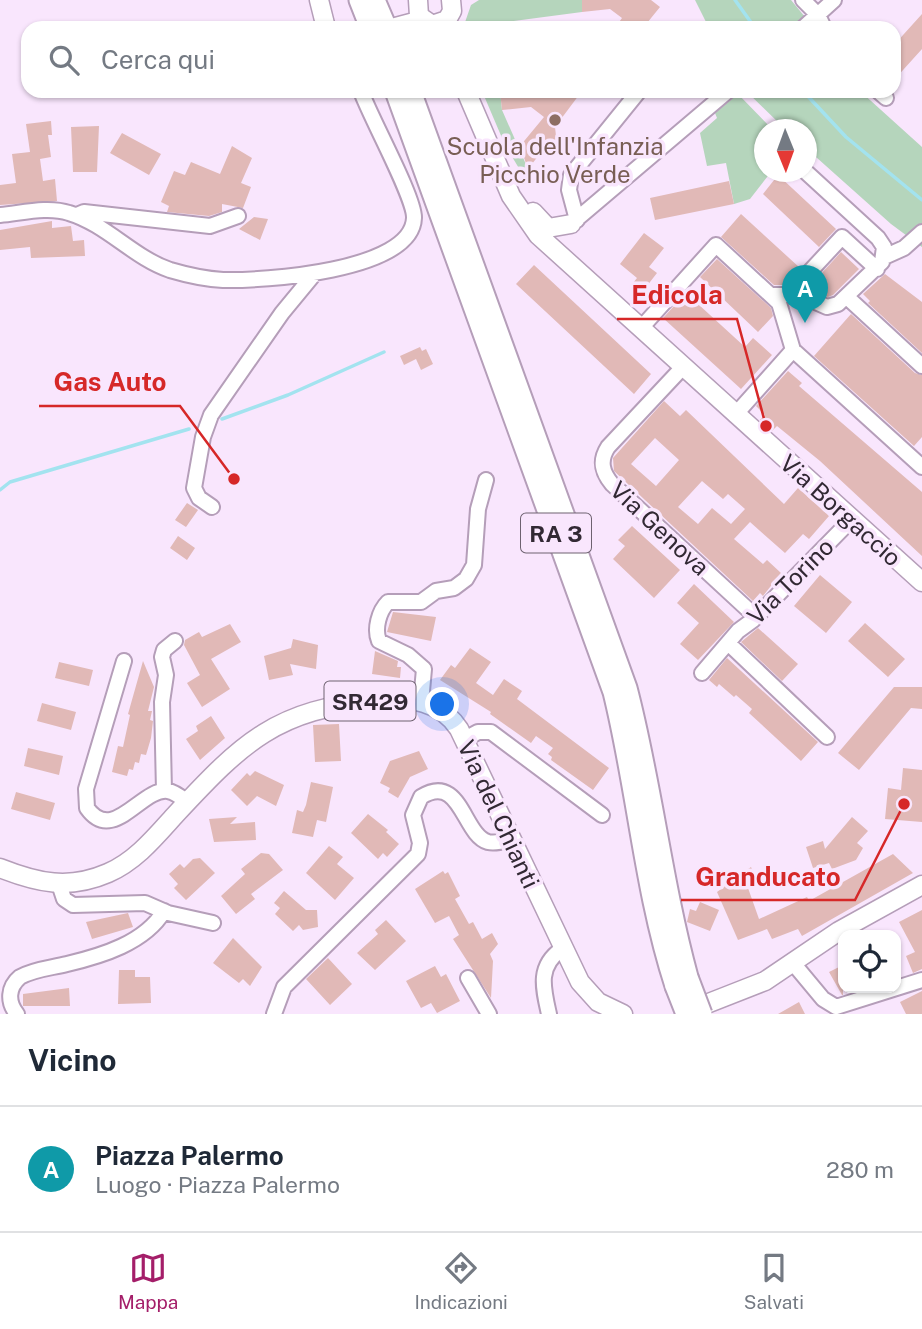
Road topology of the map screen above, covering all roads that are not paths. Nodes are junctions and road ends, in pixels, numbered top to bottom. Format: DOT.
graph roads {
  1 [pos="319,0"];
  2 [pos="803,0"];
  3 [pos="834,0"];
  4 [pos="368,3"];
  5 [pos="324,21"];
  6 [pos="369,21"];
  7 [pos="386,21"];
  8 [pos="813,21"];
  9 [pos="816,21"];
  10 [pos="364,98"];
  11 [pos="398,98"];
  12 [pos="414,98"];
  13 [pos="469,98"];
  14 [pos="633,98"];
  15 [pos="720,98"];
  16 [pos="503,173"];
  17 [pos="817,182"];
  18 [pos="0,215"];
  19 [pos="77,215"];
  20 [pos="238,216"];
  21 [pos="574,222"];
  22 [pos="917,237"];
  23 [pos="880,263"];
  24 [pos="315,273"];
  25 [pos="602,292"];
  26 [pos="771,295"];
  27 [pos="788,295"];
  28 [pos="848,298"];
  29 [pos="641,328"];
  30 [pos="793,350"];
  31 [pos="922,366"];
  32 [pos="683,367"];
  33 [pos="735,415"];
  34 [pos="922,467"];
  35 [pos="486,480"];
  36 [pos="212,507"];
  37 [pos="851,520"];
  38 [pos="922,582"];
  39 [pos="756,617"];
  40 [pos="175,641"];
  41 [pos="728,643"];
  42 [pos="124,661"];
  43 [pos="702,673"];
  44 [pos="421,702"];
  45 [pos="827,737"];
  46 [pos="465,739"];
  47 [pos="164,791"];
  48 [pos="187,802"];
  49 [pos="602,815"];
  50 [pos="511,839"];
  51 [pos="0,868"];
  52 [pos="59,884"];
  53 [pos="922,885"];
  54 [pos="164,911"];
  55 [pos="213,923"];
  56 [pos="562,949"];
  57 [pos="793,963"];
  58 [pos="468,978"];
  59 [pos="922,980"];
  60 [pos="682,981"];
  61 [pos="273,1013"];
  62 [pos="17,1014"];
  63 [pos="489,1014"];
  64 [pos="549,1014"];
  65 [pos="623,1014"];
  66 [pos="680,1014"];
  67 [pos="686,1014"];
  68 [pos="702,1014"];
  1 -- 5 [label="main road"];
  2 -- 8 [label="street"];
  3 -- 9 [label="street"];
  4 -- 6 [label="highway"];
  4 -- 7 [label="highway"];
  10 -- 24 [label="street"];
  11 -- 60 [label="highway, RA 3"];
  12 -- 60 [label="highway, RA 3"];
  13 -- 16 [label="main road, Via Borgaccio"];
  14 -- 21 [label="street"];
  15 -- 21 [label="street"];
  16 -- 21 [label="main road"];
  16 -- 25 [label="main road, Via Borgaccio"];
  17 -- 23 [label="street"];
  18 -- 19 [label="street"];
  19 -- 20 [label="street"];
  19 -- 24 [label="street"];
  21 -- 25 [label="main road"];
  22 -- 23 [label="street"];
  23 -- 27 [label="street"];
  23 -- 28 [label="street"];
  24 -- 36 [label="street"];
  25 -- 29 [label="main road, Via Borgaccio"];
  26 -- 27 [label="street"];
  26 -- 29 [label="street"];
  26 -- 30 [label="street"];
  27 -- 28 [label="street"];
  28 -- 31 [label="street"];
  29 -- 32 [label="main road, Via Borgaccio"];
  30 -- 33 [label="street"];
  30 -- 34 [label="street"];
  32 -- 33 [label="main road, Via Borgaccio"];
  32 -- 39 [label="street, Via Genova"];
  33 -- 37 [label="main road, Via Borgaccio"];
  35 -- 44 [label="street"];
  37 -- 38 [label="main road, Via Borgaccio"];
  37 -- 39 [label="street, Via Torino"];
  39 -- 41 [label="street, Via Torino"];
  40 -- 47 [label="street"];
  41 -- 43 [label="street, Via Torino"];
  41 -- 45 [label="street, Via Torino"];
  42 -- 47 [label="street"];
  44 -- 46 [label="main road, Via del Chianti / SR429"];
  44 -- 48 [label="main road, Via del Chianti / SR429"];
  46 -- 49 [label="street"];
  46 -- 50 [label="main road, Via del Chianti / SR429"];
  47 -- 48 [label="street"];
  48 -- 52 [label="main road, Via del Chianti / SR429"];
  50 -- 56 [label="main road, Via del Chianti / SR429"];
  50 -- 61 [label="street"];
  51 -- 52 [label="main road, Via del Chianti / SR429"];
  52 -- 54 [label="street"];
  53 -- 57 [label="main road"];
  54 -- 55 [label="street"];
  54 -- 62 [label="street"];
  56 -- 64 [label="street"];
  56 -- 65 [label="main road, Via del Chianti / SR429"];
  57 -- 59 [label="street"];
  57 -- 66 [label="main road"];
  58 -- 63 [label="street"];
  60 -- 67 [label="highway, RA 3, bridge"];
  60 -- 68 [label="highway, RA 3, bridge"];
}
